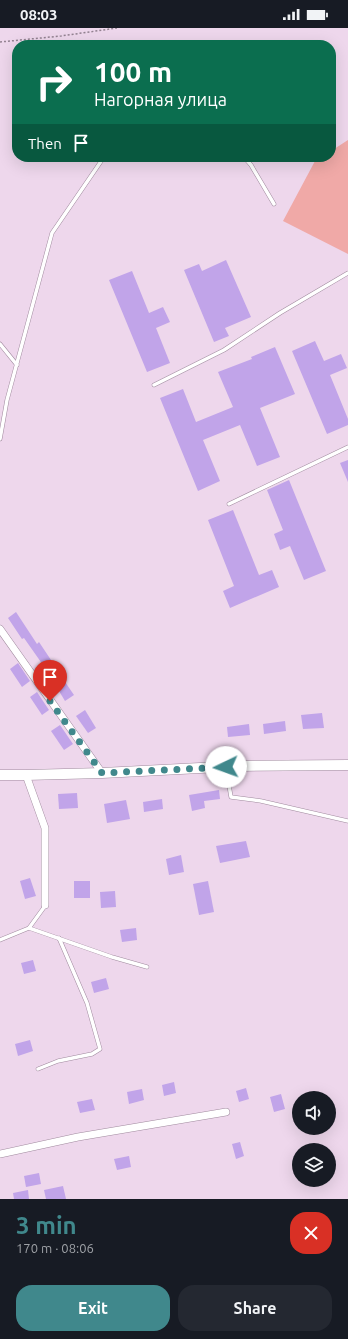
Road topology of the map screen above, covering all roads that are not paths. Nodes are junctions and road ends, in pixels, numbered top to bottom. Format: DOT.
graph roads {
  1 [pos="101,162"];
  2 [pos="248,162"];
  3 [pos="274,204"];
  4 [pos="348,273"];
  5 [pos="0,344"];
  6 [pos="17,365"];
  7 [pos="154,385"];
  8 [pos="0,439"];
  9 [pos="348,447"];
  10 [pos="229,504"];
  11 [pos="0,629"];
  12 [pos="348,765"];
  13 [pos="226,767"];
  14 [pos="102,773"];
  15 [pos="0,775"];
  16 [pos="26,775"];
  17 [pos="348,822"];
  18 [pos="45,906"];
  19 [pos="29,928"];
  20 [pos="59,938"];
  21 [pos="0,940"];
  22 [pos="146,967"];
  23 [pos="38,1069"];
  24 [pos="226,1112"];
  25 [pos="0,1154"];
  1 -- 6 [label="lane"];
  2 -- 3 [label="lane"];
  4 -- 7 [label="lane"];
  5 -- 6 [label="lane"];
  6 -- 8 [label="lane"];
  9 -- 10 [label="lane"];
  11 -- 14 [label="street"];
  12 -- 13 [label="street"];
  13 -- 14 [label="street"];
  13 -- 17 [label="lane"];
  14 -- 16 [label="street"];
  15 -- 16 [label="street"];
  16 -- 18 [label="street"];
  18 -- 19 [label="lane"];
  19 -- 20 [label="lane"];
  19 -- 21 [label="lane"];
  20 -- 22 [label="lane"];
  20 -- 23 [label="lane"];
  24 -- 25 [label="street"];
}
